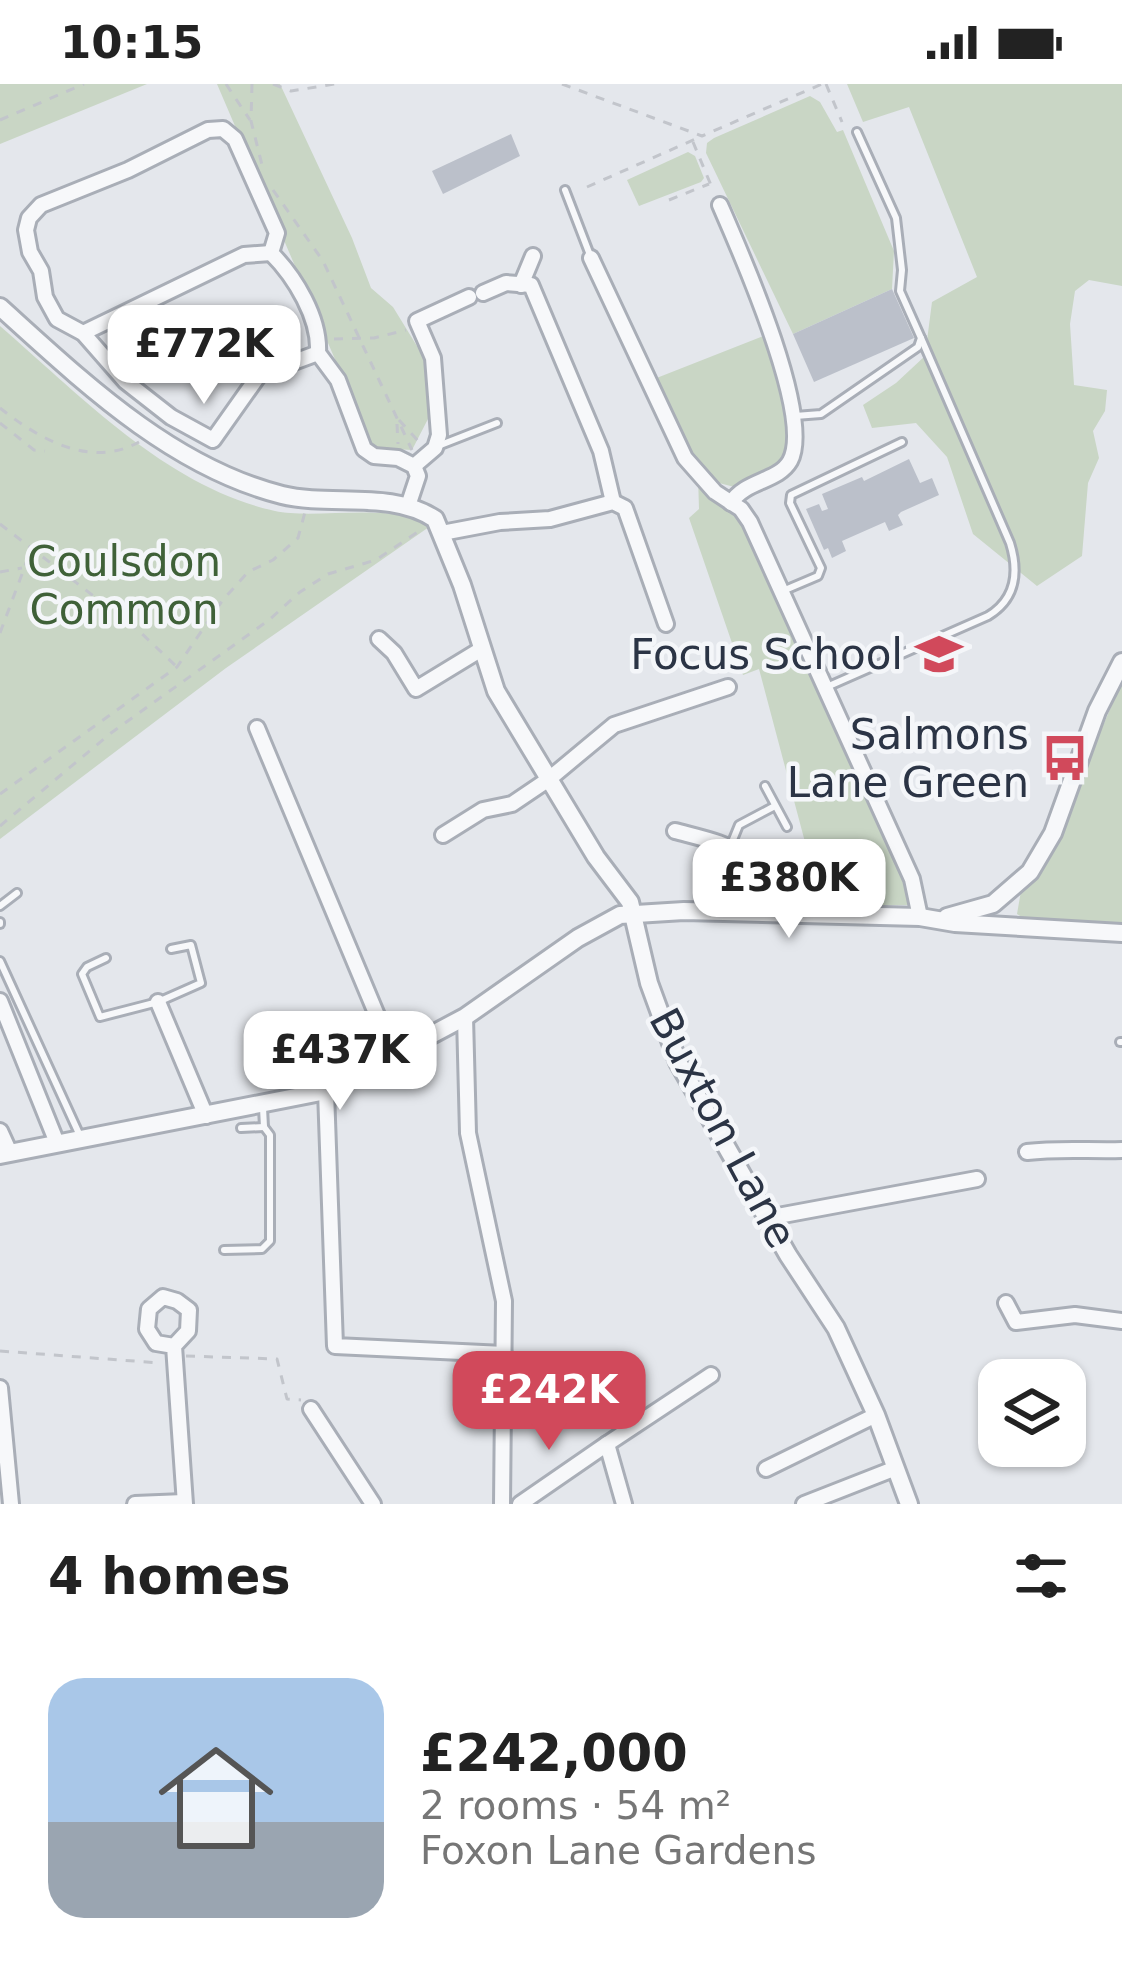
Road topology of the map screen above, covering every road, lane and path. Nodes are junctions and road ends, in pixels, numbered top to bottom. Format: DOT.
graph roads {
  1 [pos="84,84"];
  2 [pos="226,84"];
  3 [pos="252,84"];
  4 [pos="274,84"];
  5 [pos="335,84"];
  6 [pos="562,84"];
  7 [pos="824,84"];
  8 [pos="0,120"];
  9 [pos="250,122"];
  10 [pos="842,122"];
  11 [pos="856,132"];
  12 [pos="702,136"];
  13 [pos="693,141"];
  14 [pos="264,170"];
  15 [pos="710,183"];
  16 [pos="269,184"];
  17 [pos="587,187"];
  18 [pos="565,190"];
  19 [pos="717,197"];
  20 [pos="669,200"];
  21 [pos="271,254"];
  22 [pos="533,256"];
  23 [pos="591,258"];
  24 [pos="521,285"];
  25 [pos="0,307"];
  26 [pos="419,325"];
  27 [pos="83,333"];
  28 [pos="361,338"];
  29 [pos="921,338"];
  30 [pos="318,353"];
  31 [pos="0,408"];
  32 [pos="792,416"];
  33 [pos="397,417"];
  34 [pos="0,423"];
  35 [pos="497,423"];
  36 [pos="147,430"];
  37 [pos="902,442"];
  38 [pos="45,452"];
  39 [pos="432,452"];
  40 [pos="398,458"];
  41 [pos="414,466"];
  42 [pos="306,500"];
  43 [pos="613,502"];
  44 [pos="731,503"];
  45 [pos="408,506"];
  46 [pos="429,514"];
  47 [pos="0,524"];
  48 [pos="442,533"];
  49 [pos="32,549"];
  50 [pos="24,568"];
  51 [pos="0,572"];
  52 [pos="782,591"];
  53 [pos="666,624"];
  54 [pos="0,632"];
  55 [pos="379,640"];
  56 [pos="480,650"];
  57 [pos="1122,662"];
  58 [pos="177,667"];
  59 [pos="728,687"];
  60 [pos="825,687"];
  61 [pos="257,728"];
  62 [pos="550,779"];
  63 [pos="765,786"];
  64 [pos="0,794"];
  65 [pos="773,807"];
  66 [pos="0,826"];
  67 [pos="787,827"];
  68 [pos="675,832"];
  69 [pos="443,835"];
  70 [pos="730,847"];
  71 [pos="17,893"];
  72 [pos="1009,894"];
  73 [pos="0,906"];
  74 [pos="763,914"];
  75 [pos="635,916"];
  76 [pos="920,917"];
  77 [pos="941,918"];
  78 [pos="1017,926"];
  79 [pos="1122,933"];
  80 [pos="171,949"];
  81 [pos="106,958"];
  82 [pos="0,961"];
  83 [pos="0,1001"];
  84 [pos="158,1002"];
  85 [pos="465,1017"];
  86 [pos="394,1056"];
  87 [pos="326,1091"];
  88 [pos="262,1104"];
  89 [pos="206,1116"];
  90 [pos="264,1127"];
  91 [pos="241,1128"];
  92 [pos="0,1131"];
  93 [pos="81,1139"];
  94 [pos="57,1143"];
  95 [pos="1122,1150"];
  96 [pos="1027,1152"];
  97 [pos="5,1154"];
  98 [pos="977,1179"];
  99 [pos="766,1218"];
  100 [pos="224,1250"];
  101 [pos="1006,1303"];
  102 [pos="1122,1321"];
  103 [pos="174,1351"];
  104 [pos="0,1352"];
  105 [pos="504,1354"];
  106 [pos="711,1375"];
  107 [pos="0,1388"];
  108 [pos="311,1409"];
  109 [pos="877,1415"];
  110 [pos="607,1444"];
  111 [pos="896,1468"];
  112 [pos="766,1469"];
  113 [pos="184,1503"];
  114 [pos="10,1504"];
  115 [pos="135,1504"];
  116 [pos="373,1504"];
  117 [pos="502,1504"];
  118 [pos="520,1504"];
  119 [pos="624,1504"];
  120 [pos="804,1504"];
  121 [pos="909,1504"];
  1 -- 8 [label="path"];
  2 -- 9 [label="path"];
  3 -- 9 [label="path"];
  4 -- 5 [label="path"];
  6 -- 12 [label="path"];
  7 -- 10 [label="path"];
  7 -- 12 [label="path"];
  9 -- 14 [label="path"];
  11 -- 29 [label="lane"];
  12 -- 13 [label="path"];
  13 -- 15 [label="path"];
  13 -- 17 [label="path"];
  15 -- 19 [label="path"];
  15 -- 20 [label="path"];
  16 -- 28 [label="path"];
  18 -- 23 [label="lane"];
  19 -- 32 [label="street"];
  21 -- 27 [label="street"];
  21 -- 27 [label="street"];
  21 -- 30 [label="street"];
  22 -- 24 [label="street"];
  23 -- 44 [label="street"];
  24 -- 26 [label="street"];
  24 -- 43 [label="street"];
  25 -- 36 [label="street"];
  26 -- 28 [label="path"];
  26 -- 39 [label="street"];
  27 -- 30 [label="street"];
  28 -- 30 [label="path"];
  28 -- 33 [label="path"];
  29 -- 32 [label="lane"];
  29 -- 60 [label="lane"];
  30 -- 40 [label="street"];
  31 -- 36 [label="path"];
  32 -- 44 [label="street"];
  33 -- 39 [label="path"];
  33 -- 40 [label="path"];
  33 -- 41 [label="path"];
  34 -- 38 [label="path"];
  35 -- 39 [label="lane"];
  36 -- 42 [label="street"];
  37 -- 52 [label="lane"];
  39 -- 41 [label="street"];
  40 -- 41 [label="street"];
  41 -- 45 [label="street"];
  42 -- 45 [label="street"];
  42 -- 58 [label="path"];
  43 -- 48 [label="street"];
  43 -- 53 [label="street"];
  44 -- 52 [label="street"];
  45 -- 46 [label="street"];
  46 -- 48 [label="street, Buxton Lane"];
  46 -- 66 [label="path"];
  47 -- 49 [label="path"];
  48 -- 56 [label="street, Buxton Lane"];
  49 -- 50 [label="path"];
  49 -- 58 [label="path"];
  50 -- 51 [label="path"];
  50 -- 54 [label="path"];
  52 -- 60 [label="street"];
  55 -- 56 [label="street"];
  56 -- 62 [label="street, Buxton Lane"];
  57 -- 72 [label="street"];
  58 -- 64 [label="path"];
  59 -- 62 [label="street"];
  60 -- 76 [label="street"];
  61 -- 86 [label="street"];
  62 -- 69 [label="street"];
  62 -- 75 [label="street, Buxton Lane"];
  63 -- 65 [label="lane"];
  65 -- 67 [label="lane"];
  65 -- 70 [label="lane"];
  68 -- 70 [label="street"];
  70 -- 74 [label="street"];
  71 -- 73 [label="lane"];
  72 -- 77 [label="street"];
  72 -- 78 [label="street"];
  74 -- 75 [label="street"];
  74 -- 76 [label="street"];
  75 -- 85 [label="street"];
  75 -- 99 [label="street, Buxton Lane"];
  76 -- 77 [label="street"];
  77 -- 78 [label="street"];
  78 -- 79 [label="street"];
  80 -- 84 [label="lane"];
  81 -- 84 [label="lane"];
  82 -- 93 [label="lane"];
  83 -- 94 [label="street"];
  84 -- 89 [label="street"];
  85 -- 86 [label="street"];
  85 -- 105 [label="street"];
  86 -- 87 [label="street"];
  87 -- 88 [label="street"];
  87 -- 105 [label="street"];
  88 -- 89 [label="street"];
  88 -- 90 [label="lane"];
  89 -- 93 [label="street"];
  90 -- 91 [label="lane"];
  90 -- 100 [label="lane"];
  92 -- 97 [label="street"];
  93 -- 94 [label="street"];
  94 -- 97 [label="street"];
  95 -- 96 [label="street"];
  98 -- 99 [label="street"];
  99 -- 109 [label="street, Buxton Lane"];
  101 -- 102 [label="street"];
  103 -- 104 [label="path"];
  103 -- 108 [label="path"];
  103 -- 113 [label="street"];
  105 -- 117 [label="street"];
  106 -- 110 [label="street"];
  107 -- 114 [label="street"];
  108 -- 116 [label="street"];
  109 -- 111 [label="street, Buxton Lane"];
  109 -- 112 [label="street"];
  110 -- 118 [label="street"];
  110 -- 119 [label="street"];
  111 -- 120 [label="street"];
  111 -- 121 [label="street, Buxton Lane"];
  113 -- 115 [label="street"];
}
